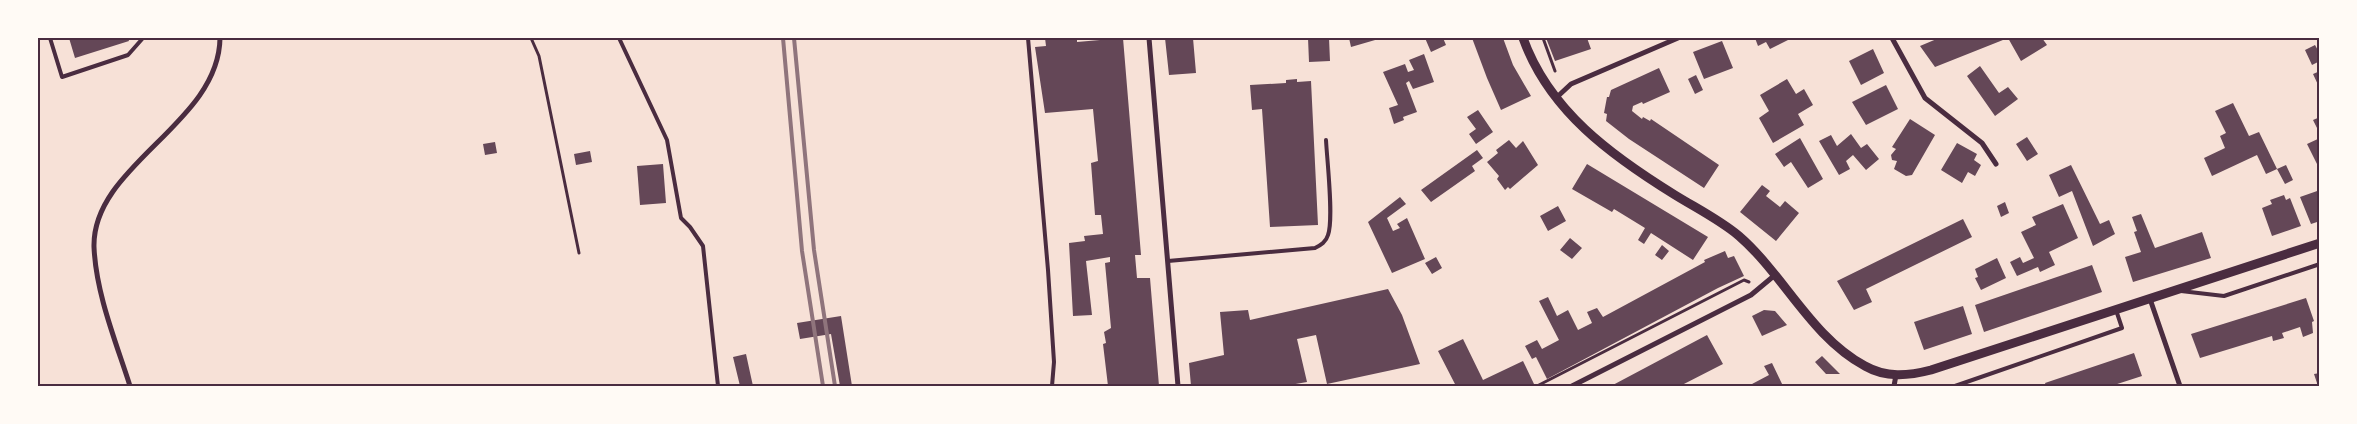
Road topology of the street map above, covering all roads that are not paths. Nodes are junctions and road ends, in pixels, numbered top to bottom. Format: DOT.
graph roads {
  1 [pos="50,38"];
  2 [pos="144,38"];
  3 [pos="220,38"];
  4 [pos="619,38"];
  5 [pos="1028,38"];
  6 [pos="1149,38"];
  7 [pos="1523,38"];
  8 [pos="1678,38"];
  9 [pos="1892,38"];
  10 [pos="1556,98"];
  11 [pos="1326,140"];
  12 [pos="1996,164"];
  13 [pos="2320,243"];
  14 [pos="1168,261"];
  15 [pos="2320,264"];
  16 [pos="1775,275"];
  17 [pos="2174,290"];
  18 [pos="2150,299"];
  19 [pos="2116,310"];
  20 [pos="1896,376"];
  21 [pos="130,386"];
  22 [pos="718,386"];
  23 [pos="1052,386"];
  24 [pos="1178,386"];
  25 [pos="1572,386"];
  26 [pos="1894,386"];
  27 [pos="1955,386"];
  28 [pos="2180,386"];
  1 -- 2 [label="lane"];
  3 -- 21 [label="street"];
  4 -- 22 [label="lane"];
  5 -- 23 [label="lane"];
  6 -- 14 [label="street"];
  7 -- 10 [label="street"];
  8 -- 10 [label="street"];
  9 -- 12 [label="street"];
  10 -- 16 [label="street"];
  11 -- 14 [label="lane"];
  13 -- 17 [label="street"];
  14 -- 24 [label="street"];
  15 -- 17 [label="lane"];
  16 -- 20 [label="street"];
  16 -- 25 [label="street"];
  17 -- 18 [label="street"];
  18 -- 19 [label="street"];
  18 -- 28 [label="street"];
  19 -- 20 [label="street"];
  19 -- 27 [label="lane"];
  20 -- 26 [label="street"];
}
